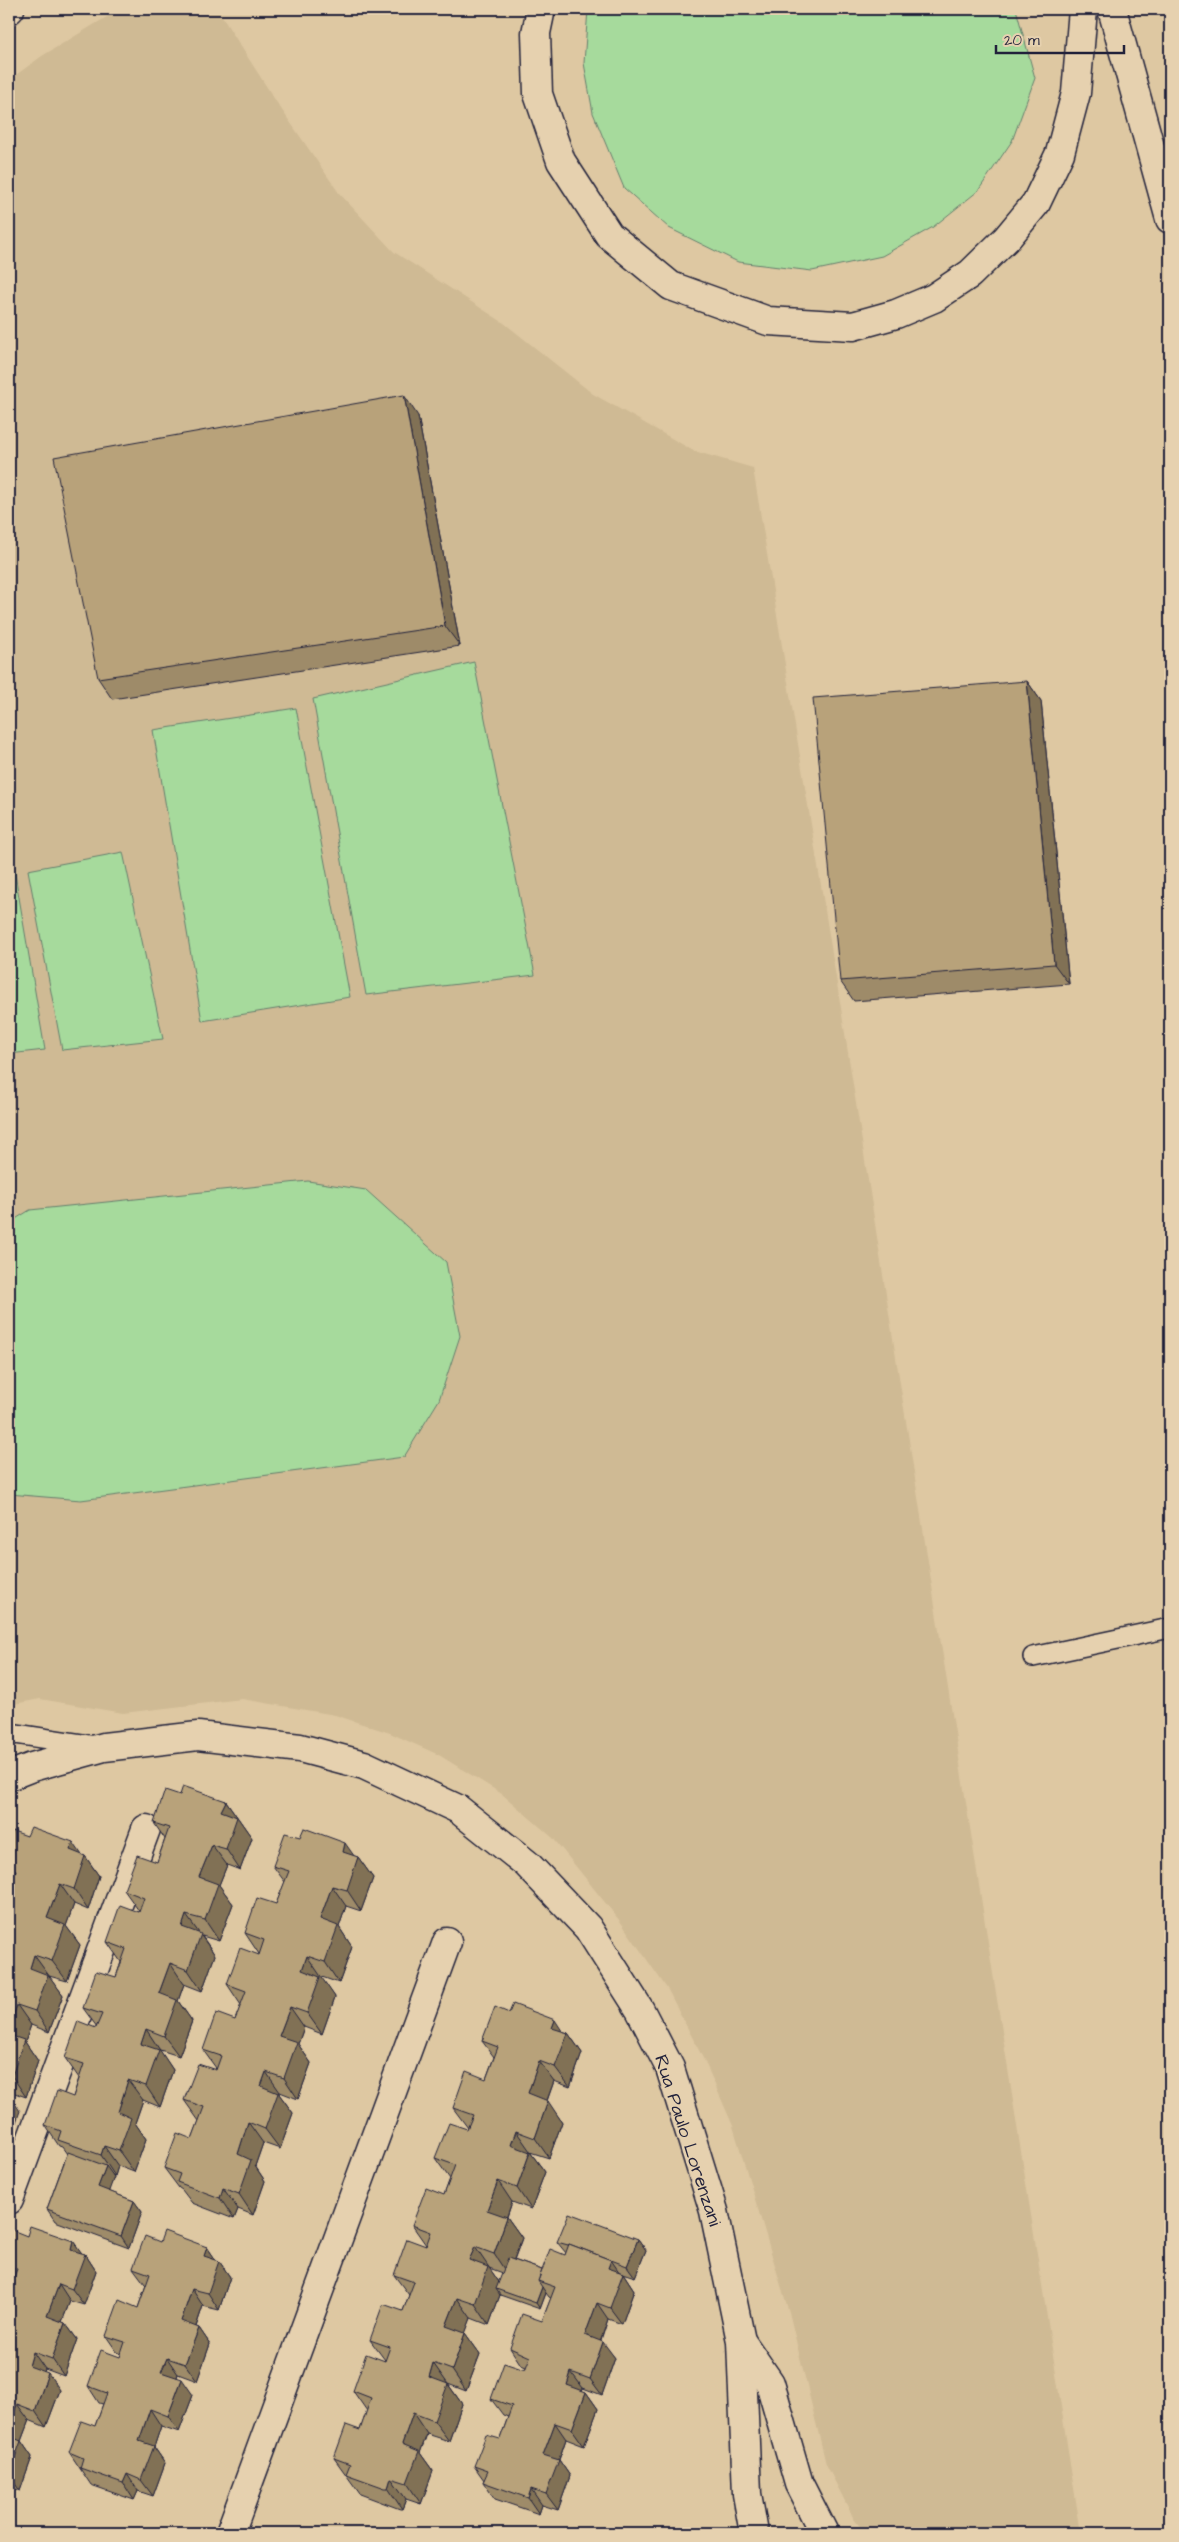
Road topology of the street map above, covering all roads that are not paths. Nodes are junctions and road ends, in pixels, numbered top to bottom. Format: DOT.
graph roads {
  1 [pos="540,9"];
  2 [pos="1083,9"];
  3 [pos="1112,9"];
  4 [pos="1170,219"];
  5 [pos="1170,1628"];
  6 [pos="1033,1657"];
  7 [pos="9,1736"];
  8 [pos="104,1747"];
  9 [pos="9,1776"];
  10 [pos="146,1829"];
  11 [pos="446,1942"];
  12 [pos="9,2200"];
  13 [pos="740,2341"];
  14 [pos="230,2533"];
  15 [pos="754,2533"];
  16 [pos="824,2533"];
  1 -- 2 [label="main road"];
  3 -- 4 [label="main road"];
  5 -- 6 [label="lane"];
  7 -- 8 [label="lane"];
  8 -- 9 [label="main road, Rua Paulo Lorenzani"];
  8 -- 13 [label="main road, Rua Paulo Lorenzani"];
  10 -- 12 [label="main road"];
  11 -- 14 [label="main road"];
  13 -- 15 [label="main road, Rua Paulo Lorenzani"];
  13 -- 16 [label="main road"];
}
